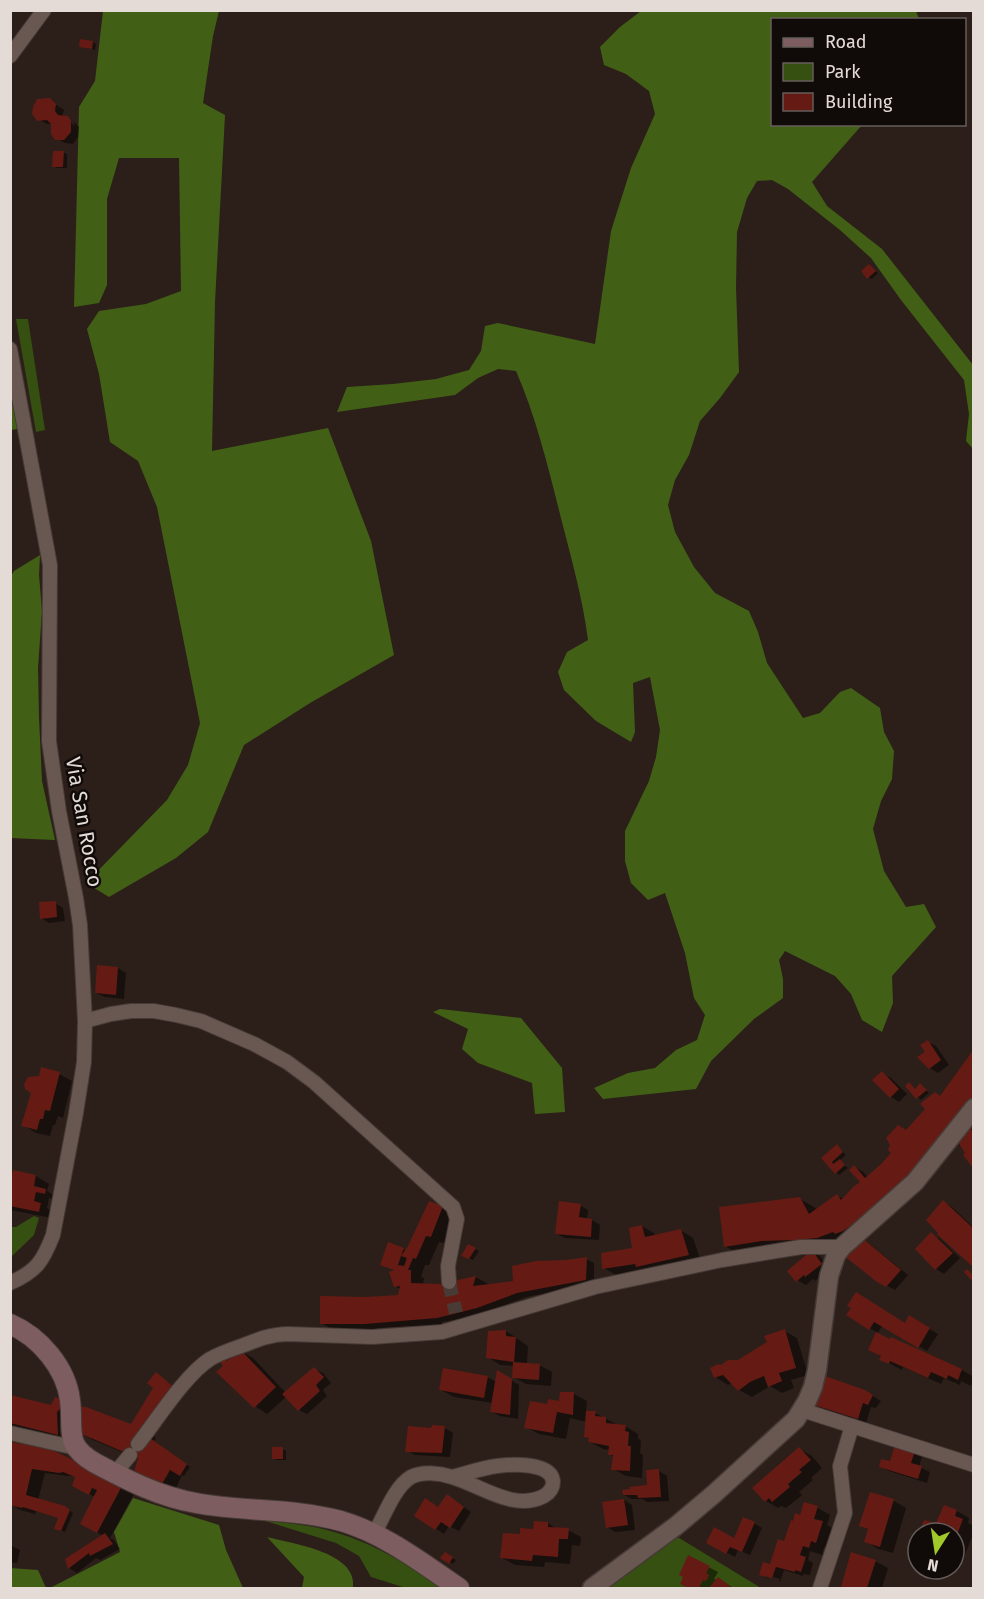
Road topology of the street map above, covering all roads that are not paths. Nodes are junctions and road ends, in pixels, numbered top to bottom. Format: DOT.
graph roads {
  1 [pos="44,10"];
  2 [pos="10,56"];
  3 [pos="10,349"];
  4 [pos="85,1021"];
  5 [pos="974,1108"];
  6 [pos="842,1247"];
  7 [pos="449,1282"];
  8 [pos="10,1283"];
  9 [pos="456,1313"];
  10 [pos="10,1324"];
  11 [pos="460,1328"];
  12 [pos="802,1410"];
  13 [pos="852,1426"];
  14 [pos="10,1433"];
  15 [pos="76,1448"];
  16 [pos="974,1465"];
  17 [pos="115,1473"];
  18 [pos="452,1476"];
  19 [pos="374,1534"];
  20 [pos="459,1588"];
  21 [pos="595,1588"];
  22 [pos="820,1588"];
  1 -- 2 [label="street"];
  3 -- 4 [label="street, Via San Rocco"];
  4 -- 7 [label="street"];
  4 -- 8 [label="street, Via San Rocco"];
  5 -- 6 [label="street"];
  6 -- 11 [label="street"];
  6 -- 12 [label="street"];
  9 -- 11 [label="street"];
  10 -- 15 [label="main road"];
  11 -- 17 [label="street"];
  12 -- 13 [label="street"];
  12 -- 21 [label="street"];
  13 -- 16 [label="street"];
  13 -- 22 [label="street"];
  14 -- 15 [label="street"];
  15 -- 17 [label="main road"];
  17 -- 19 [label="main road"];
  18 -- 18 [label="street"];
  18 -- 19 [label="street"];
  19 -- 20 [label="main road"];
}
